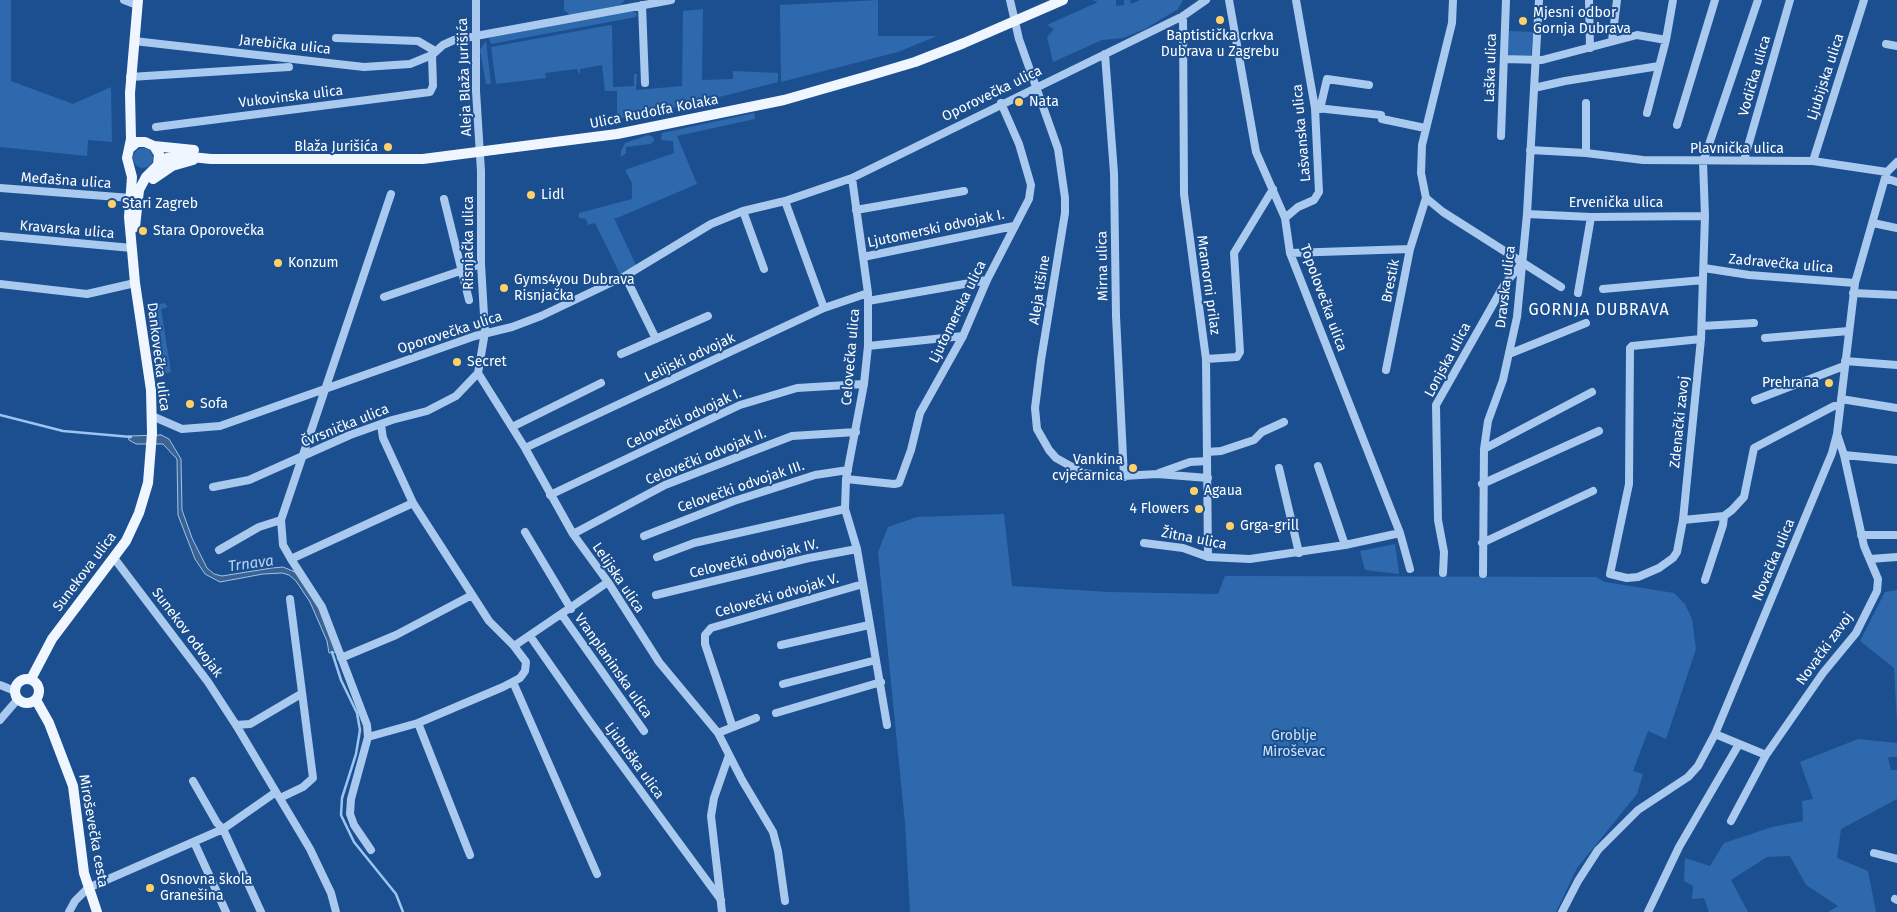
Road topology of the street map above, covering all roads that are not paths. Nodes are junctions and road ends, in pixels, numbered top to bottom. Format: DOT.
graph roads {
  1 [pos="124,0"];
  2 [pos="476,0"];
  3 [pos="672,0"];
  4 [pos="1010,0"];
  5 [pos="1063,0"];
  6 [pos="1206,0"];
  7 [pos="1229,0"];
  8 [pos="1296,0"];
  9 [pos="1453,0"];
  10 [pos="1506,0"];
  11 [pos="1539,0"];
  12 [pos="1589,0"];
  13 [pos="1617,0"];
  14 [pos="1673,0"];
  15 [pos="1715,0"];
  16 [pos="1758,0"];
  17 [pos="1790,0"];
  18 [pos="1864,0"];
  19 [pos="137,2"];
  20 [pos="642,5"];
  21 [pos="1183,16"];
  22 [pos="1016,22"];
  23 [pos="475,36"];
  24 [pos="336,38"];
  25 [pos="1612,40"];
  26 [pos="1666,40"];
  27 [pos="134,41"];
  28 [pos="1886,44"];
  29 [pos="1897,46"];
  30 [pos="1590,48"];
  31 [pos="434,53"];
  32 [pos="1105,54"];
  33 [pos="1504,59"];
  34 [pos="1536,61"];
  35 [pos="1659,66"];
  36 [pos="289,67"];
  37 [pos="130,77"];
  38 [pos="645,83"];
  39 [pos="1369,85"];
  40 [pos="1035,87"];
  41 [pos="1534,88"];
  42 [pos="1001,103"];
  43 [pos="1586,104"];
  44 [pos="1318,108"];
  45 [pos="1647,113"];
  46 [pos="130,122"];
  47 [pos="1678,125"];
  48 [pos="156,127"];
  49 [pos="1425,128"];
  50 [pos="1501,136"];
  51 [pos="150,144"];
  52 [pos="129,150"];
  53 [pos="1530,150"];
  54 [pos="481,152"];
  55 [pos="1586,153"];
  56 [pos="205,158"];
  57 [pos="232,158"];
  58 [pos="1744,160"];
  59 [pos="1813,161"];
  60 [pos="1703,162"];
  61 [pos="1897,162"];
  62 [pos="130,167"];
  63 [pos="154,169"];
  64 [pos="1886,175"];
  65 [pos="852,178"];
  66 [pos="1897,182"];
  67 [pos="0,188"];
  68 [pos="1273,189"];
  69 [pos="964,191"];
  70 [pos="391,194"];
  71 [pos="131,198"];
  72 [pos="1426,198"];
  73 [pos="444,199"];
  74 [pos="785,201"];
  75 [pos="856,210"];
  76 [pos="136,211"];
  77 [pos="743,211"];
  78 [pos="1527,214"];
  79 [pos="1705,216"];
  80 [pos="1591,217"];
  81 [pos="1286,218"];
  82 [pos="1873,223"];
  83 [pos="1014,226"];
  84 [pos="1897,228"];
  85 [pos="0,236"];
  86 [pos="132,245"];
  87 [pos="1410,249"];
  88 [pos="1290,253"];
  89 [pos="863,257"];
  90 [pos="1523,262"];
  91 [pos="481,264"];
  92 [pos="1704,268"];
  93 [pos="764,269"];
  94 [pos="460,270"];
  95 [pos="625,276"];
  96 [pos="987,280"];
  97 [pos="1703,280"];
  98 [pos="1855,283"];
  99 [pos="0,284"];
  100 [pos="135,284"];
  101 [pos="1561,287"];
  102 [pos="1603,289"];
  103 [pos="1578,293"];
  104 [pos="1853,293"];
  105 [pos="1897,295"];
  106 [pos="384,296"];
  107 [pos="868,297"];
  108 [pos="469,300"];
  109 [pos="824,308"];
  110 [pos="708,316"];
  111 [pos="1586,323"];
  112 [pos="1754,323"];
  113 [pos="1702,326"];
  114 [pos="485,332"];
  115 [pos="1849,332"];
  116 [pos="963,336"];
  117 [pos="1765,338"];
  118 [pos="656,339"];
  119 [pos="1701,339"];
  120 [pos="868,346"];
  121 [pos="621,354"];
  122 [pos="1509,354"];
  123 [pos="1206,359"];
  124 [pos="1845,363"];
  125 [pos="1897,366"];
  126 [pos="1386,370"];
  127 [pos="478,373"];
  128 [pos="601,383"];
  129 [pos="864,384"];
  130 [pos="323,391"];
  131 [pos="1592,392"];
  132 [pos="1755,400"];
  133 [pos="1840,402"];
  134 [pos="1897,408"];
  135 [pos="152,416"];
  136 [pos="1284,422"];
  137 [pos="381,425"];
  138 [pos="512,427"];
  139 [pos="1598,431"];
  140 [pos="856,432"];
  141 [pos="1836,434"];
  142 [pos="151,446"];
  143 [pos="525,448"];
  144 [pos="1484,449"];
  145 [pos="1207,452"];
  146 [pos="1844,455"];
  147 [pos="300,458"];
  148 [pos="1897,460"];
  149 [pos="1207,461"];
  150 [pos="1318,466"];
  151 [pos="1279,468"];
  152 [pos="848,470"];
  153 [pos="1157,474"];
  154 [pos="1124,477"];
  155 [pos="1208,478"];
  156 [pos="846,479"];
  157 [pos="1482,484"];
  158 [pos="213,487"];
  159 [pos="1593,491"];
  160 [pos="550,495"];
  161 [pos="413,504"];
  162 [pos="845,508"];
  163 [pos="1724,516"];
  164 [pos="281,520"];
  165 [pos="1683,520"];
  166 [pos="524,532"];
  167 [pos="1400,533"];
  168 [pos="573,534"];
  169 [pos="1897,535"];
  170 [pos="644,536"];
  171 [pos="1861,536"];
  172 [pos="1144,543"];
  173 [pos="1482,543"];
  174 [pos="1345,545"];
  175 [pos="857,549"];
  176 [pos="218,550"];
  177 [pos="1299,553"];
  178 [pos="657,557"];
  179 [pos="1208,557"];
  180 [pos="1897,557"];
  181 [pos="114,558"];
  182 [pos="291,559"];
  183 [pos="1870,559"];
  184 [pos="1410,569"];
  185 [pos="1443,573"];
  186 [pos="1483,574"];
  187 [pos="1705,580"];
  188 [pos="608,582"];
  189 [pos="863,584"];
  190 [pos="472,595"];
  191 [pos="656,595"];
  192 [pos="290,599"];
  193 [pos="571,609"];
  194 [pos="562,615"];
  195 [pos="869,625"];
  196 [pos="530,636"];
  197 [pos="781,645"];
  198 [pos="514,646"];
  199 [pos="341,658"];
  200 [pos="876,660"];
  201 [pos="31,679"];
  202 [pos="513,682"];
  203 [pos="881,682"];
  204 [pos="782,684"];
  205 [pos="0,685"];
  206 [pos="301,694"];
  207 [pos="16,695"];
  208 [pos="36,700"];
  209 [pos="776,713"];
  210 [pos="756,718"];
  211 [pos="0,720"];
  212 [pos="418,723"];
  213 [pos="236,725"];
  214 [pos="732,725"];
  215 [pos="887,725"];
  216 [pos="644,731"];
  217 [pos="718,733"];
  218 [pos="1715,734"];
  219 [pos="368,737"];
  220 [pos="1739,744"];
  221 [pos="729,755"];
  222 [pos="1766,755"];
  223 [pos="193,781"];
  224 [pos="278,795"];
  225 [pos="1731,821"];
  226 [pos="223,829"];
  227 [pos="194,842"];
  228 [pos="371,850"];
  229 [pos="1874,853"];
  230 [pos="470,855"];
  231 [pos="1897,859"];
  232 [pos="597,874"];
  233 [pos="88,888"];
  234 [pos="720,900"];
  235 [pos="785,902"];
  236 [pos="70,912"];
  237 [pos="97,912"];
  238 [pos="226,912"];
  239 [pos="261,912"];
  240 [pos="336,912"];
  241 [pos="722,912"];
  242 [pos="1562,912"];
  243 [pos="1648,912"];
  1 -- 19 [label="street"];
  2 -- 23 [label="street, Aleja Blaža Jurišića"];
  3 -- 20 [label="street, Jarebička ulica"];
  4 -- 22 [label="street, Aleja tišine"];
  5 -- 22 [label="main road, Ulica Rudolfa Kolaka"];
  6 -- 21 [label="street, Oporovečka ulica"];
  7 -- 68 [label="street, Topolovečka ulica"];
  8 -- 44 [label="street, Lašvanska ulica"];
  9 -- 49 [label="street, Brestik"];
  10 -- 33 [label="street, Laška ulica"];
  11 -- 34 [label="street, Dravska ulica"];
  12 -- 30 [label="street"];
  13 -- 25 [label="street"];
  14 -- 26 [label="street"];
  15 -- 47 [label="street"];
  16 -- 60 [label="street, Zdenački zavoj"];
  17 -- 58 [label="street, Vodička ulica"];
  18 -- 59 [label="street, Ljubijska ulica"];
  19 -- 27 [label="main road"];
  20 -- 23 [label="street, Jarebička ulica"];
  20 -- 38 [label="street"];
  21 -- 32 [label="street, Oporovečka ulica"];
  21 -- 123 [label="street, Mramorni prilaz"];
  22 -- 40 [label="street, Aleja tišine"];
  22 -- 54 [label="main road, Ulica Rudolfa Kolaka"];
  23 -- 31 [label="street, Jarebička ulica"];
  23 -- 54 [label="street, Aleja Blaža Jurišića"];
  24 -- 31 [label="street, Jarebička ulica"];
  25 -- 26 [label="street"];
  25 -- 30 [label="street"];
  26 -- 35 [label="street"];
  27 -- 31 [label="street, Jarebička ulica"];
  27 -- 37 [label="main road"];
  28 -- 29 [label="street"];
  30 -- 34 [label="street"];
  31 -- 48 [label="street, Vukovinska ulica"];
  32 -- 40 [label="street, Oporovečka ulica"];
  32 -- 154 [label="street, Mirna ulica"];
  33 -- 34 [label="street"];
  33 -- 50 [label="street, Laška ulica"];
  34 -- 41 [label="street, Dravska ulica"];
  35 -- 41 [label="street"];
  35 -- 45 [label="street"];
  36 -- 37 [label="street"];
  37 -- 46 [label="main road"];
  39 -- 44 [label="street"];
  40 -- 42 [label="street, Oporovečka ulica"];
  40 -- 154 [label="street, Aleja tišine"];
  41 -- 53 [label="street, Dravska ulica"];
  42 -- 65 [label="street, Oporovečka ulica"];
  42 -- 83 [label="street, Ljutomerska ulica"];
  43 -- 55 [label="street"];
  44 -- 49 [label="street"];
  44 -- 81 [label="street, Lašvanska ulica"];
  46 -- 51 [label="main road"];
  46 -- 52 [label="main road"];
  49 -- 72 [label="street, Brestik"];
  51 -- 52 [label="main road"];
  51 -- 57 [label="main road, Ulica Rudolfa Kolaka"];
  51 -- 63 [label="main road"];
  52 -- 62 [label="main road"];
  53 -- 55 [label="street, Plavnička ulica"];
  53 -- 78 [label="street, Dravska ulica"];
  54 -- 57 [label="main road, Ulica Rudolfa Kolaka"];
  54 -- 91 [label="street, Risnjačka ulica"];
  55 -- 60 [label="street, Plavnička ulica"];
  56 -- 57 [label="main road, Ulica Rudolfa Kolaka"];
  56 -- 63 [label="main road, Ulica Rudolfa Kolaka"];
  56 -- 76 [label="main road"];
  58 -- 59 [label="street, Plavnička ulica"];
  58 -- 60 [label="street, Plavnička ulica"];
  59 -- 64 [label="street, Plavnička ulica"];
  60 -- 79 [label="street, Zdenački zavoj"];
  61 -- 64 [label="street"];
  62 -- 63 [label="main road"];
  62 -- 71 [label="main road, Dankovečka ulica"];
  63 -- 76 [label="main road, Dankovečka ulica"];
  64 -- 66 [label="street, Plavnička ulica"];
  64 -- 82 [label="street, Novačka ulica"];
  65 -- 74 [label="street, Oporovečka ulica"];
  65 -- 75 [label="street, Celovečka ulica"];
  67 -- 71 [label="street, Međašna ulica"];
  68 -- 81 [label="street, Topolovečka ulica"];
  68 -- 123 [label="street"];
  69 -- 75 [label="street"];
  70 -- 130 [label="street"];
  71 -- 86 [label="main road, Dankovečka ulica"];
  72 -- 87 [label="street, Brestik"];
  72 -- 90 [label="street"];
  73 -- 94 [label="street, Risnjačka ulica"];
  74 -- 77 [label="street, Oporovečka ulica"];
  74 -- 109 [label="street"];
  75 -- 89 [label="street, Celovečka ulica"];
  76 -- 86 [label="main road, Dankovečka ulica"];
  77 -- 93 [label="street"];
  77 -- 95 [label="street, Oporovečka ulica"];
  78 -- 80 [label="street, Ervenička ulica"];
  78 -- 90 [label="street, Dravska ulica"];
  79 -- 80 [label="street, Ervenička ulica"];
  79 -- 92 [label="street, Zdenački zavoj"];
  80 -- 103 [label="street"];
  81 -- 88 [label="street, Topolovečka ulica"];
  82 -- 84 [label="street"];
  82 -- 98 [label="street, Novačka ulica"];
  83 -- 89 [label="street, Ljutomerski odvojak I."];
  83 -- 96 [label="street, Ljutomerska ulica"];
  85 -- 86 [label="street, Kravarska ulica"];
  86 -- 100 [label="main road, Dankovečka ulica"];
  87 -- 88 [label="street"];
  87 -- 126 [label="street, Brestik"];
  88 -- 167 [label="street, Topolovečka ulica"];
  89 -- 107 [label="street, Celovečka ulica"];
  90 -- 101 [label="street"];
  90 -- 122 [label="street, Dravska ulica"];
  90 -- 185 [label="street, Lonjska ulica"];
  91 -- 94 [label="street"];
  91 -- 114 [label="street, Risnjačka ulica"];
  92 -- 97 [label="street, Zdenački zavoj"];
  92 -- 98 [label="street, Zadravečka ulica"];
  94 -- 106 [label="street"];
  94 -- 108 [label="street, Risnjačka ulica"];
  95 -- 114 [label="street, Oporovečka ulica"];
  95 -- 118 [label="street"];
  96 -- 107 [label="street, Lelijski odvojak"];
  96 -- 116 [label="street, Ljutomerska ulica"];
  97 -- 102 [label="street"];
  97 -- 113 [label="street, Zdenački zavoj"];
  98 -- 104 [label="street, Novačka ulica"];
  99 -- 100 [label="street"];
  100 -- 135 [label="main road, Dankovečka ulica"];
  104 -- 105 [label="street"];
  104 -- 115 [label="street, Novačka ulica"];
  107 -- 109 [label="street, Lelijski odvojak"];
  107 -- 120 [label="street, Celovečka ulica"];
  109 -- 143 [label="street, Lelijski odvojak"];
  110 -- 118 [label="street"];
  111 -- 122 [label="street"];
  112 -- 113 [label="street"];
  113 -- 119 [label="street, Zdenački zavoj"];
  114 -- 127 [label="street"];
  114 -- 130 [label="street, Oporovečka ulica"];
  115 -- 117 [label="street"];
  115 -- 124 [label="street, Novačka ulica"];
  116 -- 120 [label="street"];
  116 -- 156 [label="street, Ljutomerska ulica"];
  118 -- 121 [label="street"];
  119 -- 165 [label="street, Zdenački zavoj"];
  119 -- 165 [label="street, Zdenački zavoj"];
  120 -- 129 [label="street, Celovečka ulica"];
  122 -- 144 [label="street, Dravska ulica"];
  123 -- 145 [label="street, Mramorni prilaz"];
  124 -- 125 [label="street"];
  124 -- 132 [label="street"];
  124 -- 133 [label="street, Novačka ulica"];
  127 -- 137 [label="street, Čvrsnička ulica"];
  127 -- 138 [label="street, Lelijska ulica"];
  128 -- 138 [label="street"];
  129 -- 140 [label="street, Celovečka ulica"];
  129 -- 160 [label="street, Celovečki odvojak I."];
  130 -- 135 [label="street, Oporovečka ulica"];
  130 -- 147 [label="street"];
  131 -- 144 [label="street"];
  133 -- 134 [label="street"];
  133 -- 141 [label="street, Novačka ulica"];
  133 -- 163 [label="street"];
  135 -- 142 [label="main road, Dankovečka ulica"];
  136 -- 145 [label="street"];
  137 -- 147 [label="street, Čvrsnička ulica"];
  137 -- 161 [label="street"];
  138 -- 143 [label="street, Lelijska ulica"];
  139 -- 157 [label="street"];
  140 -- 152 [label="street, Celovečka ulica"];
  140 -- 168 [label="street, Celovečki odvojak II."];
  141 -- 146 [label="street, Novački zavoj"];
  141 -- 218 [label="street, Novačka ulica"];
  142 -- 181 [label="main road, Sunekova ulica"];
  143 -- 160 [label="street, Lelijska ulica"];
  144 -- 157 [label="street, Dravska ulica"];
  145 -- 149 [label="street, Mramorni prilaz"];
  146 -- 148 [label="street"];
  146 -- 171 [label="street, Novački zavoj"];
  147 -- 158 [label="street, Čvrsnička ulica"];
  147 -- 164 [label="street"];
  149 -- 153 [label="street, Aleja tišine"];
  149 -- 155 [label="street, Mramorni prilaz"];
  150 -- 174 [label="street"];
  151 -- 177 [label="street"];
  152 -- 156 [label="street, Celovečka ulica"];
  152 -- 170 [label="street, Celovečki odvojak III."];
  153 -- 154 [label="street, Aleja tišine"];
  153 -- 155 [label="street, Aleja tišine"];
  155 -- 179 [label="street, Mramorni prilaz"];
  156 -- 162 [label="street, Celovečka ulica"];
  157 -- 173 [label="street, Dravska ulica"];
  159 -- 173 [label="street"];
  160 -- 168 [label="street, Lelijska ulica"];
  161 -- 182 [label="street"];
  161 -- 190 [label="street"];
  162 -- 175 [label="street, Celovečka ulica"];
  162 -- 178 [label="street"];
  163 -- 165 [label="street"];
  163 -- 187 [label="street"];
  164 -- 176 [label="street"];
  164 -- 182 [label="street"];
  166 -- 193 [label="street, Vranplaninska ulica"];
  167 -- 174 [label="street, Žitna ulica"];
  167 -- 184 [label="street, Topolovečka ulica"];
  168 -- 188 [label="street, Lelijska ulica"];
  169 -- 171 [label="street"];
  171 -- 183 [label="street, Novački zavoj"];
  172 -- 179 [label="street, Žitna ulica"];
  173 -- 186 [label="street, Dravska ulica"];
  174 -- 177 [label="street, Žitna ulica"];
  175 -- 189 [label="street, Celovečka ulica"];
  175 -- 191 [label="street, Celovečki odvojak IV."];
  177 -- 179 [label="street, Žitna ulica"];
  180 -- 183 [label="street"];
  181 -- 201 [label="main road, Sunekova ulica"];
  181 -- 213 [label="street, Sunekov odvojak"];
  182 -- 199 [label="street"];
  183 -- 222 [label="street, Novački zavoj"];
  188 -- 193 [label="street, Vranplaninska ulica"];
  188 -- 217 [label="street, Lelijska ulica"];
  189 -- 195 [label="street, Celovečka ulica"];
  189 -- 214 [label="street, Celovečki odvojak V."];
  190 -- 198 [label="street"];
  190 -- 199 [label="street"];
  192 -- 206 [label="street"];
  193 -- 194 [label="street, Vranplaninska ulica"];
  194 -- 196 [label="street, Vranplaninska ulica"];
  194 -- 216 [label="street, Vranplaninska ulica"];
  195 -- 197 [label="street"];
  195 -- 200 [label="street, Celovečka ulica"];
  196 -- 198 [label="street, Vranplaninska ulica"];
  196 -- 234 [label="street, Ljubuška ulica"];
  198 -- 202 [label="street"];
  199 -- 219 [label="street"];
  200 -- 203 [label="street, Celovečka ulica"];
  200 -- 204 [label="street"];
  201 -- 207 [label="main road"];
  201 -- 208 [label="main road"];
  202 -- 212 [label="street"];
  202 -- 232 [label="street"];
  203 -- 209 [label="street"];
  203 -- 215 [label="street, Celovečka ulica"];
  205 -- 207 [label="street"];
  206 -- 213 [label="street"];
  206 -- 224 [label="street"];
  207 -- 208 [label="main road"];
  207 -- 211 [label="street"];
  208 -- 233 [label="main road, Miroševečka cesta"];
  210 -- 214 [label="street"];
  212 -- 219 [label="street"];
  212 -- 230 [label="street"];
  213 -- 224 [label="street, Sunekov odvojak"];
  214 -- 217 [label="street"];
  217 -- 221 [label="street, Lelijska ulica"];
  218 -- 220 [label="street"];
  218 -- 242 [label="street, Novačka ulica"];
  219 -- 228 [label="street"];
  220 -- 222 [label="street"];
  220 -- 243 [label="street"];
  221 -- 234 [label="street"];
  221 -- 235 [label="street, Lelijska ulica"];
  222 -- 225 [label="street, Novački zavoj"];
  223 -- 226 [label="street"];
  224 -- 226 [label="street"];
  224 -- 240 [label="street, Sunekov odvojak"];
  226 -- 227 [label="street"];
  226 -- 239 [label="street"];
  227 -- 233 [label="street"];
  227 -- 238 [label="street"];
  229 -- 231 [label="street"];
  233 -- 236 [label="street"];
  233 -- 237 [label="main road, Miroševečka cesta"];
  234 -- 241 [label="street"];
}
